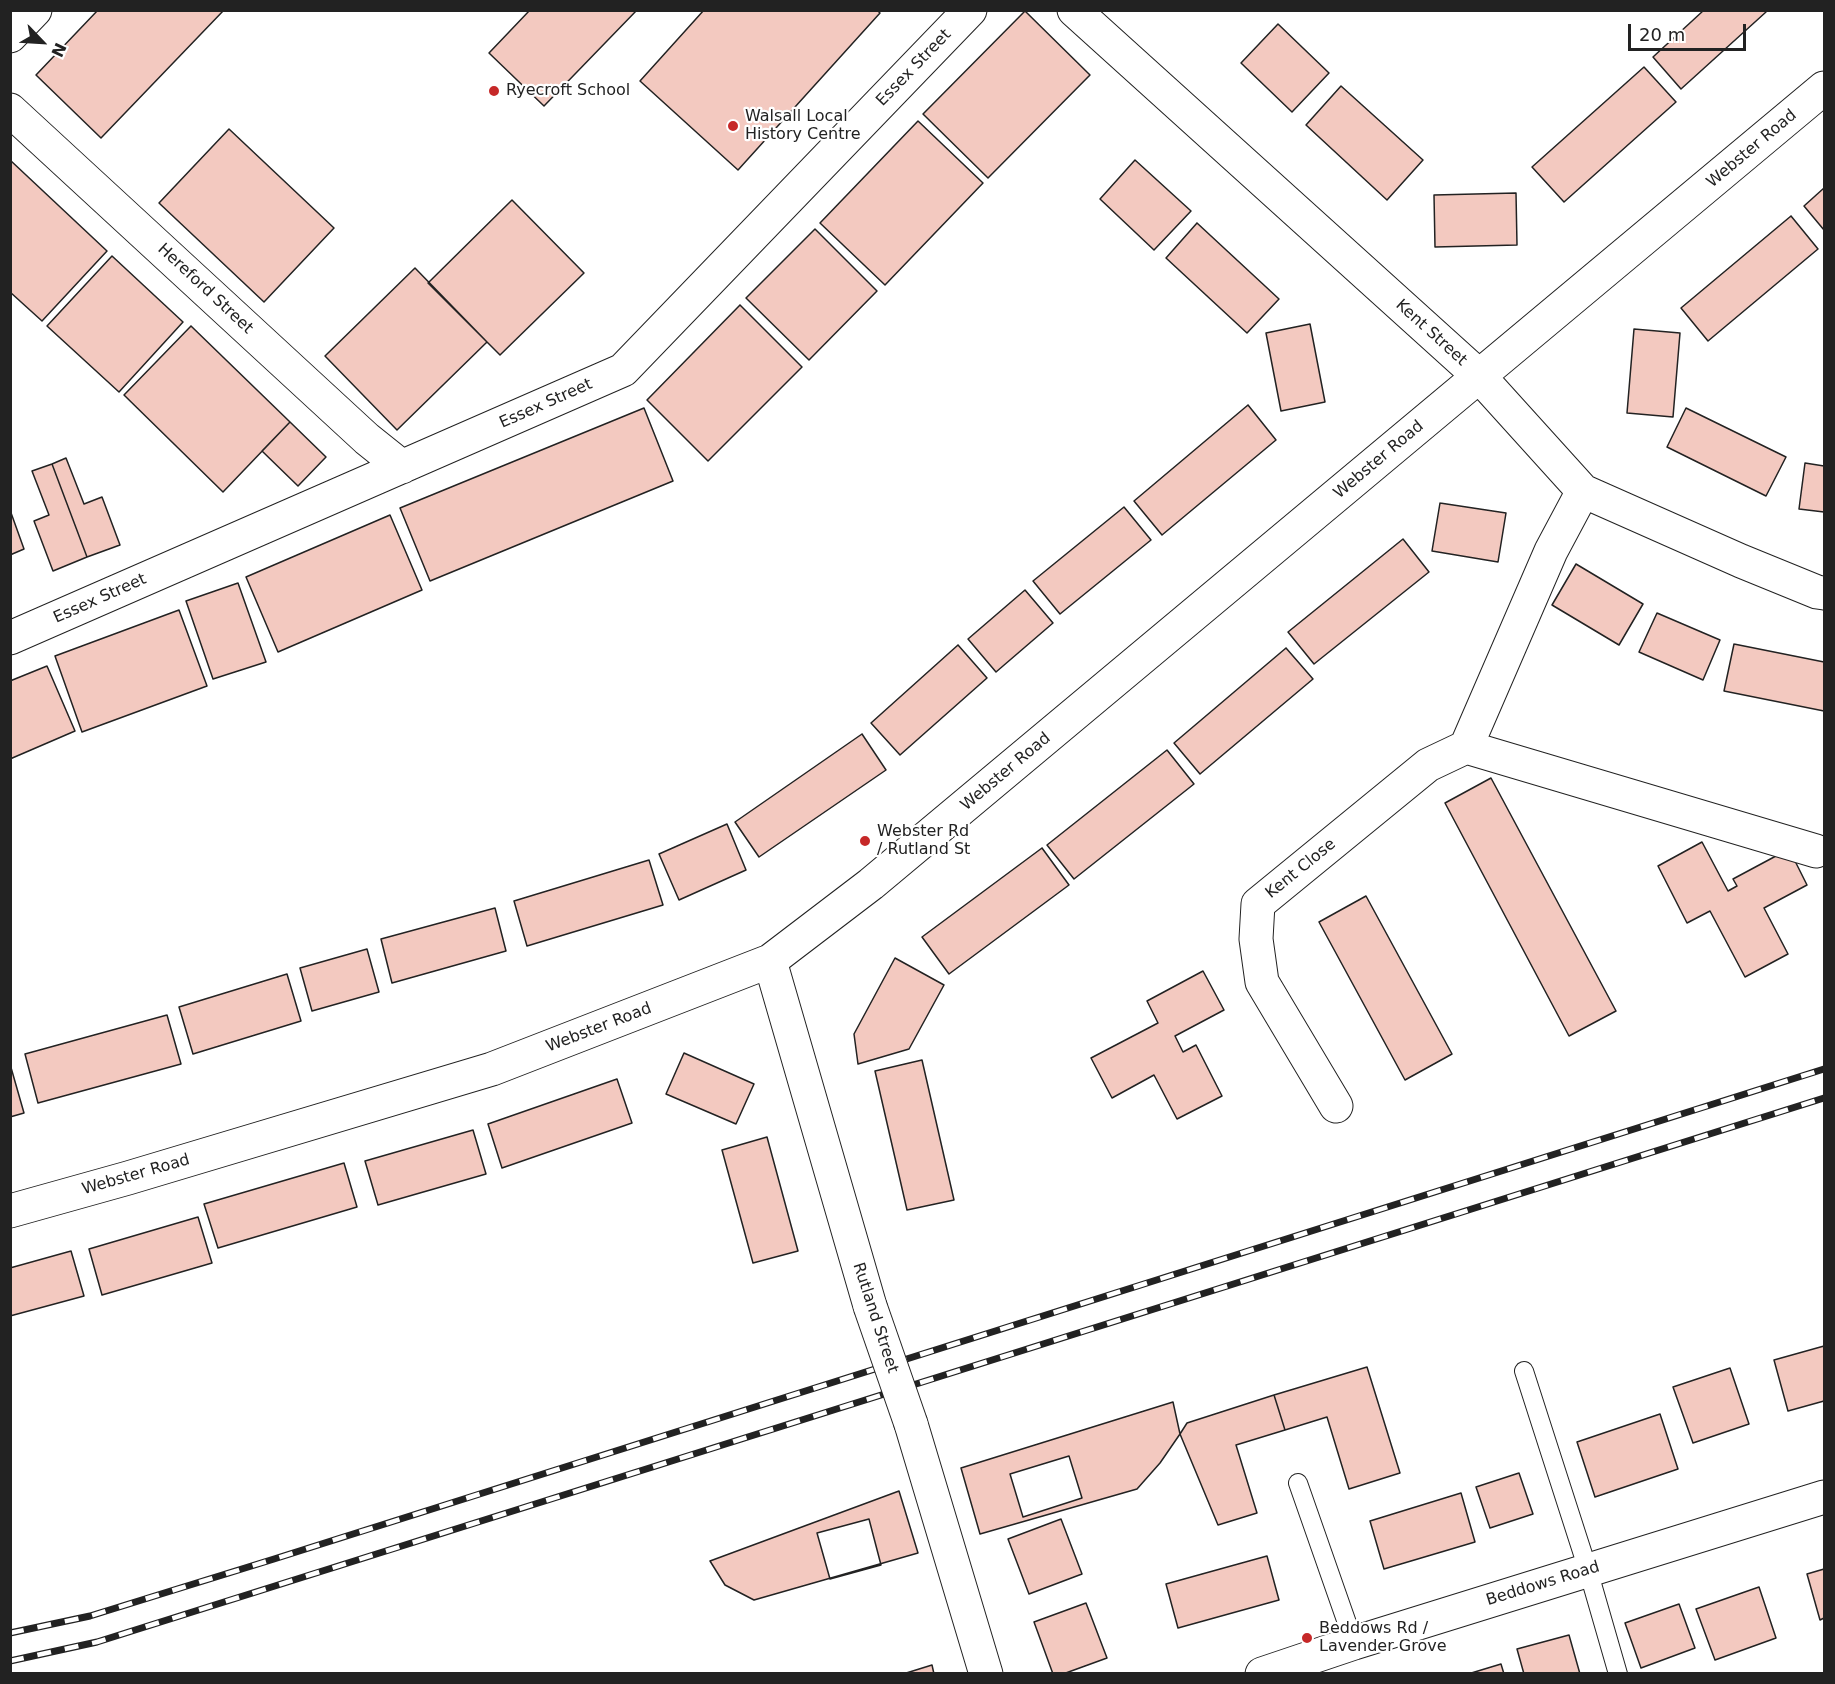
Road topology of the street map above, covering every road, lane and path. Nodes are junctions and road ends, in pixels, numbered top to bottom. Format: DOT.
graph roads {
  1 [pos="35,10"];
  2 [pos="970,10"];
  3 [pos="1074,10"];
  4 [pos="10,36"];
  5 [pos="1824,88"];
  6 [pos="10,110"];
  7 [pos="1479,376"];
  8 [pos="402,467"];
  9 [pos="1583,491"];
  10 [pos="1824,593"];
  11 [pos="10,638"];
  12 [pos="1466,747"];
  13 [pos="1816,851"];
  14 [pos="770,961"];
  15 [pos="1336,1106"];
  16 [pos="10,1211"];
  17 [pos="1524,1371"];
  18 [pos="1298,1483"];
  19 [pos="1824,1497"];
  20 [pos="1588,1570"];
  21 [pos="1354,1643"];
  22 [pos="1302,1667"];
  23 [pos="986,1674"];
  24 [pos="1262,1674"];
  25 [pos="1618,1674"];
  1 -- 4 [label="street"];
  2 -- 8 [label="street, Essex Street"];
  3 -- 7 [label="street, Kent Street"];
  5 -- 7 [label="street, Webster Road"];
  6 -- 8 [label="street, Hereford Street"];
  7 -- 9 [label="street, Kent Street"];
  7 -- 14 [label="street, Webster Road"];
  8 -- 11 [label="street, Essex Street"];
  9 -- 10 [label="street, Kent Street"];
  9 -- 12 [label="street"];
  12 -- 13 [label="street"];
  12 -- 15 [label="street, Kent Close"];
  14 -- 16 [label="street, Webster Road"];
  14 -- 23 [label="street, Rutland Street, bridge"];
  17 -- 20 [label="lane"];
  18 -- 21 [label="lane"];
  19 -- 20 [label="street, Beddows Road"];
  20 -- 21 [label="street, Beddows Road"];
  20 -- 25 [label="lane"];
  21 -- 22 [label="street, Beddows Road"];
  22 -- 24 [label="street, Beddows Road"];
}
